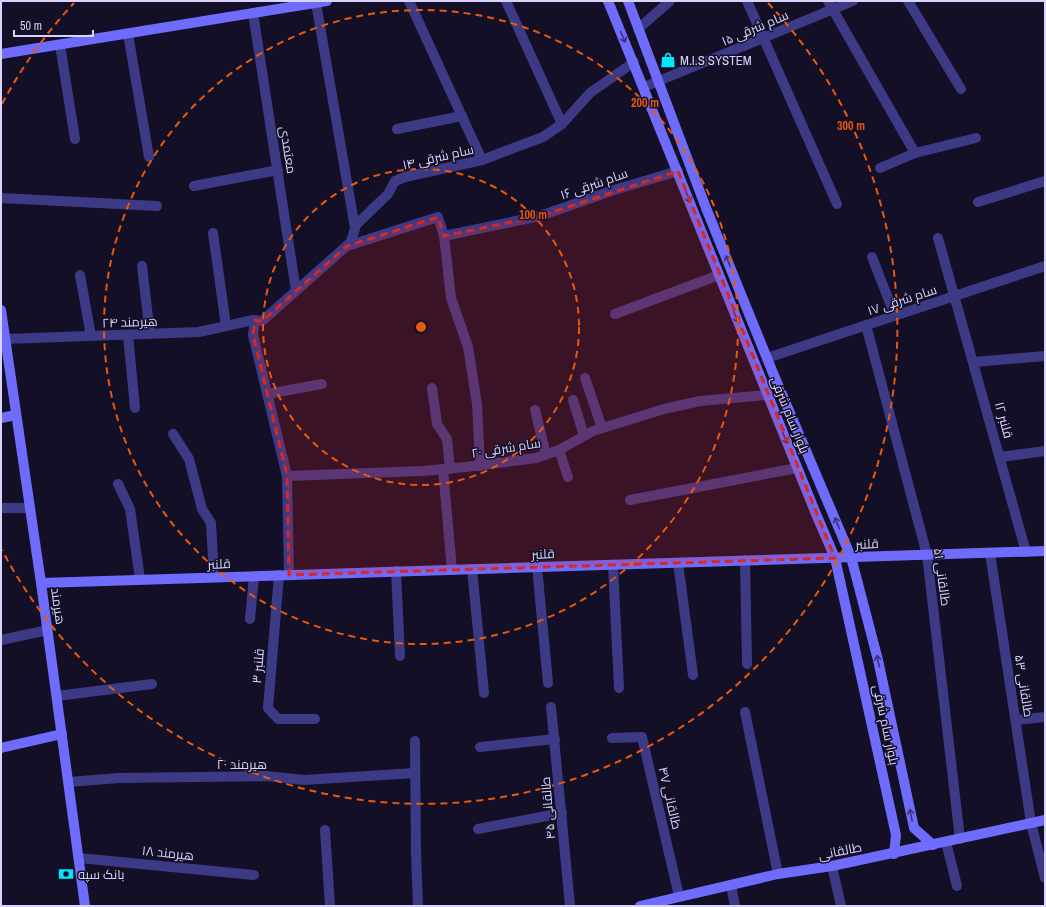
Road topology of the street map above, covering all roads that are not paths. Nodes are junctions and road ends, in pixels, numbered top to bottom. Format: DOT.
graph roads {
  1 [pos="327,1"];
  2 [pos="409,1"];
  3 [pos="506,1"];
  4 [pos="608,1"];
  5 [pos="628,1"];
  6 [pos="670,1"];
  7 [pos="747,1"];
  8 [pos="853,1"];
  9 [pos="908,1"];
  10 [pos="316,3"];
  11 [pos="830,6"];
  12 [pos="253,13"];
  13 [pos="638,29"];
  14 [pos="128,34"];
  15 [pos="764,39"];
  16 [pos="60,45"];
  17 [pos="1,54"];
  18 [pos="634,62"];
  19 [pos="659,82"];
  20 [pos="644,87"];
  21 [pos="961,89"];
  22 [pos="462,116"];
  23 [pos="562,124"];
  24 [pos="398,129"];
  25 [pos="976,138"];
  26 [pos="75,139"];
  27 [pos="915,154"];
  28 [pos="149,157"];
  29 [pos="482,160"];
  30 [pos="880,168"];
  31 [pos="278,170"];
  32 [pos="678,171"];
  33 [pos="1045,181"];
  34 [pos="194,186"];
  35 [pos="1,198"];
  36 [pos="978,202"];
  37 [pos="838,204"];
  38 [pos="157,206"];
  39 [pos="355,228"];
  40 [pos="212,233"];
  41 [pos="444,236"];
  42 [pos="938,238"];
  43 [pos="347,246"];
  44 [pos="872,257"];
  45 [pos="142,266"];
  46 [pos="1045,266"];
  47 [pos="80,275"];
  48 [pos="719,276"];
  49 [pos="296,290"];
  50 [pos="956,296"];
  51 [pos="1,310"];
  52 [pos="615,314"];
  53 [pos="895,316"];
  54 [pos="255,320"];
  55 [pos="866,325"];
  56 [pos="226,326"];
  57 [pos="150,334"];
  58 [pos="128,335"];
  59 [pos="90,336"];
  60 [pos="5,339"];
  61 [pos="1045,356"];
  62 [pos="767,358"];
  63 [pos="974,362"];
  64 [pos="585,378"];
  65 [pos="322,384"];
  66 [pos="432,388"];
  67 [pos="267,394"];
  68 [pos="768,395"];
  69 [pos="573,400"];
  70 [pos="135,408"];
  71 [pos="535,410"];
  72 [pos="16,415"];
  73 [pos="1,418"];
  74 [pos="602,428"];
  75 [pos="173,434"];
  76 [pos="584,436"];
  77 [pos="559,450"];
  78 [pos="1045,451"];
  79 [pos="546,455"];
  80 [pos="1000,457"];
  81 [pos="480,466"];
  82 [pos="797,468"];
  83 [pos="447,469"];
  84 [pos="287,476"];
  85 [pos="568,477"];
  86 [pos="118,484"];
  87 [pos="630,500"];
  88 [pos="1,508"];
  89 [pos="30,508"];
  90 [pos="1045,551"];
  91 [pos="1026,552"];
  92 [pos="990,553"];
  93 [pos="927,555"];
  94 [pos="851,557"];
  95 [pos="835,558"];
  96 [pos="745,560"];
  97 [pos="678,562"];
  98 [pos="613,565"];
  99 [pos="537,567"];
  100 [pos="472,569"];
  101 [pos="452,570"];
  102 [pos="396,571"];
  103 [pos="284,575"];
  104 [pos="254,576"];
  105 [pos="214,577"];
  106 [pos="140,579"];
  107 [pos="42,582"];
  108 [pos="250,619"];
  109 [pos="48,630"];
  110 [pos="1,640"];
  111 [pos="400,656"];
  112 [pos="747,664"];
  113 [pos="693,674"];
  114 [pos="548,683"];
  115 [pos="152,684"];
  116 [pos="619,688"];
  117 [pos="484,693"];
  118 [pos="57,696"];
  119 [pos="551,707"];
  120 [pos="745,712"];
  121 [pos="1045,717"];
  122 [pos="315,719"];
  123 [pos="1016,720"];
  124 [pos="62,734"];
  125 [pos="612,738"];
  126 [pos="554,739"];
  127 [pos="415,741"];
  128 [pos="480,746"];
  129 [pos="1,748"];
  130 [pos="415,774"];
  131 [pos="69,782"];
  132 [pos="562,813"];
  133 [pos="1045,820"];
  134 [pos="1032,823"];
  135 [pos="478,829"];
  136 [pos="325,830"];
  137 [pos="960,839"];
  138 [pos="946,842"];
  139 [pos="933,845"];
  140 [pos="894,854"];
  141 [pos="79,858"];
  142 [pos="832,866"];
  143 [pos="778,874"];
  144 [pos="254,875"];
  145 [pos="1045,878"];
  146 [pos="730,885"];
  147 [pos="957,886"];
  148 [pos="679,896"];
  149 [pos="85,906"];
  150 [pos="330,906"];
  151 [pos="418,906"];
  152 [pos="570,906"];
  153 [pos="640,906"];
  154 [pos="735,906"];
  155 [pos="841,906"];
  1 -- 10 [label="street"];
  2 -- 22 [label="street"];
  3 -- 23 [label="street"];
  4 -- 18 [label="street, بلوار سام شرقی, one-way"];
  5 -- 13 [label="street, بلوار سام شرقی"];
  6 -- 13 [label="street"];
  7 -- 15 [label="street"];
  8 -- 11 [label="street, سام شرقی ۱۵"];
  9 -- 21 [label="street"];
  10 -- 12 [label="street"];
  10 -- 39 [label="street"];
  11 -- 15 [label="street, سام شرقی ۱۵"];
  11 -- 27 [label="street"];
  12 -- 14 [label="street"];
  12 -- 31 [label="street, معتمدی"];
  13 -- 19 [label="street, بلوار سام شرقی"];
  14 -- 16 [label="street"];
  14 -- 28 [label="street"];
  15 -- 19 [label="street, سام شرقی ۱۵"];
  15 -- 37 [label="street"];
  16 -- 17 [label="street"];
  16 -- 26 [label="street"];
  18 -- 20 [label="street, بلوار سام شرقی"];
  18 -- 23 [label="street, سام شرقی ۱۴"];
  19 -- 20 [label="street, سام شرقی ۱۵"];
  62 -- 19 [label="street, بلوار سام شرقی, one-way"];
  20 -- 32 [label="street, بلوار سام شرقی"];
  22 -- 24 [label="street"];
  22 -- 29 [label="street"];
  23 -- 29 [label="street, سام شرقی ۱۴"];
  25 -- 27 [label="street"];
  27 -- 30 [label="street"];
  29 -- 39 [label="street, سام شرقی ۱۴"];
  31 -- 34 [label="street"];
  31 -- 49 [label="street, معتمدی"];
  32 -- 41 [label="street, سام شرقی ۱۶"];
  32 -- 48 [label="street, بلوار سام شرقی, one-way"];
  33 -- 36 [label="street"];
  35 -- 38 [label="street"];
  39 -- 43 [label="street, سام شرقی ۱۴"];
  40 -- 56 [label="street"];
  41 -- 43 [label="street"];
  41 -- 81 [label="street"];
  42 -- 50 [label="street, قلنبر ۱۲"];
  43 -- 49 [label="street, سام شرقی ۱۴"];
  44 -- 53 [label="street"];
  45 -- 57 [label="street"];
  46 -- 50 [label="street, سام شرقی ۱۷"];
  47 -- 59 [label="street"];
  48 -- 52 [label="street"];
  48 -- 68 [label="street, بلوار سام شرقی, one-way"];
  49 -- 54 [label="street, سام شرقی ۱۴"];
  50 -- 53 [label="street, سام شرقی ۱۷"];
  50 -- 63 [label="street, قلنبر ۱۲"];
  51 -- 60 [label="street, هیرمند"];
  53 -- 55 [label="street, سام شرقی ۱۷"];
  54 -- 56 [label="street, هیرمند ۲۴"];
  54 -- 67 [label="street, قلنبر ۳"];
  55 -- 62 [label="street, سام شرقی ۱۷"];
  55 -- 93 [label="street, طالقانی ۵۱"];
  56 -- 57 [label="street, هیرمند ۲۴"];
  57 -- 58 [label="street, هیرمند ۲۴"];
  58 -- 59 [label="street, هیرمند ۲۴"];
  58 -- 70 [label="street"];
  59 -- 60 [label="street, هیرمند ۲۴"];
  60 -- 72 [label="street, هیرمند"];
  61 -- 63 [label="street"];
  94 -- 62 [label="street, بلوار سام شرقی, one-way"];
  63 -- 80 [label="street, قلنبر ۱۲"];
  64 -- 74 [label="street"];
  65 -- 67 [label="street"];
  66 -- 83 [label="street"];
  67 -- 84 [label="street, قلنبر ۳"];
  68 -- 74 [label="street, سام شرقی ۲۰"];
  68 -- 82 [label="street, بلوار سام شرقی, one-way"];
  69 -- 76 [label="street"];
  71 -- 79 [label="street"];
  72 -- 73 [label="street"];
  72 -- 89 [label="street, هیرمند"];
  74 -- 76 [label="street, سام شرقی ۲۰"];
  75 -- 105 [label="street"];
  76 -- 77 [label="street, سام شرقی ۲۰"];
  77 -- 79 [label="street, سام شرقی ۲۰"];
  77 -- 85 [label="street"];
  78 -- 80 [label="street"];
  79 -- 81 [label="street, سام شرقی ۲۰"];
  80 -- 91 [label="street, قلنبر ۱۲"];
  81 -- 83 [label="street, سام شرقی ۲۰"];
  82 -- 87 [label="street"];
  82 -- 95 [label="street, بلوار سام شرقی"];
  83 -- 84 [label="street, سام شرقی ۲۰"];
  83 -- 101 [label="street"];
  84 -- 103 [label="street, قلنبر ۳"];
  86 -- 106 [label="street"];
  88 -- 89 [label="street"];
  89 -- 107 [label="street, هیرمند"];
  90 -- 91 [label="street, قلنبر"];
  91 -- 92 [label="street, قلنبر"];
  92 -- 93 [label="street, قلنبر"];
  92 -- 123 [label="street, طالقانی ۵۳"];
  93 -- 94 [label="street, قلنبر"];
  93 -- 137 [label="street, طالقانی ۵۱"];
  94 -- 95 [label="street, قلنبر"];
  139 -- 94 [label="street, بلوار سام شرقی, one-way"];
  95 -- 96 [label="street, قلنبر"];
  95 -- 140 [label="street, بلوار سام شرقی"];
  96 -- 97 [label="street, قلنبر"];
  96 -- 112 [label="street"];
  97 -- 98 [label="street, قلنبر"];
  97 -- 113 [label="street"];
  98 -- 99 [label="street, قلنبر"];
  98 -- 116 [label="street"];
  99 -- 100 [label="street, قلنبر"];
  99 -- 114 [label="street"];
  100 -- 101 [label="street, قلنبر"];
  100 -- 117 [label="street"];
  101 -- 102 [label="street, قلنبر"];
  102 -- 103 [label="street, قلنبر"];
  102 -- 111 [label="street"];
  103 -- 104 [label="street, قلنبر"];
  103 -- 122 [label="street, قلنبر ۳"];
  104 -- 105 [label="street, قلنبر"];
  104 -- 108 [label="street"];
  105 -- 106 [label="street, قلنبر"];
  106 -- 107 [label="street, قلنبر"];
  107 -- 109 [label="street, هیرمند"];
  109 -- 110 [label="street"];
  109 -- 118 [label="street, هیرمند"];
  115 -- 118 [label="street"];
  118 -- 124 [label="street, هیرمند"];
  119 -- 126 [label="street, طالقانی ۴۵"];
  120 -- 143 [label="street"];
  121 -- 123 [label="street"];
  123 -- 134 [label="street, طالقانی ۵۳"];
  124 -- 129 [label="street"];
  124 -- 131 [label="street, هیرمند"];
  125 -- 148 [label="street, طالقانی ۴۷"];
  126 -- 128 [label="street"];
  126 -- 132 [label="street, طالقانی ۴۵"];
  127 -- 130 [label="street"];
  130 -- 131 [label="street, هیرمند ۲۰"];
  130 -- 151 [label="street"];
  131 -- 141 [label="street, هیرمند"];
  132 -- 135 [label="street"];
  132 -- 152 [label="street, طالقانی ۴۵"];
  133 -- 134 [label="street, طالقانی"];
  134 -- 137 [label="street, طالقانی"];
  134 -- 145 [label="street, طالقانی ۵۳"];
  136 -- 150 [label="street"];
  137 -- 138 [label="street, طالقانی"];
  138 -- 139 [label="street, طالقانی"];
  138 -- 147 [label="street"];
  139 -- 140 [label="street, طالقانی"];
  140 -- 142 [label="street, طالقانی"];
  141 -- 144 [label="street, هیرمند ۱۸"];
  141 -- 149 [label="street, هیرمند"];
  142 -- 143 [label="street, طالقانی"];
  142 -- 155 [label="street"];
  143 -- 146 [label="street, طالقانی"];
  146 -- 148 [label="street, طالقانی"];
  146 -- 154 [label="street"];
  148 -- 153 [label="street, طالقانی"];
}
